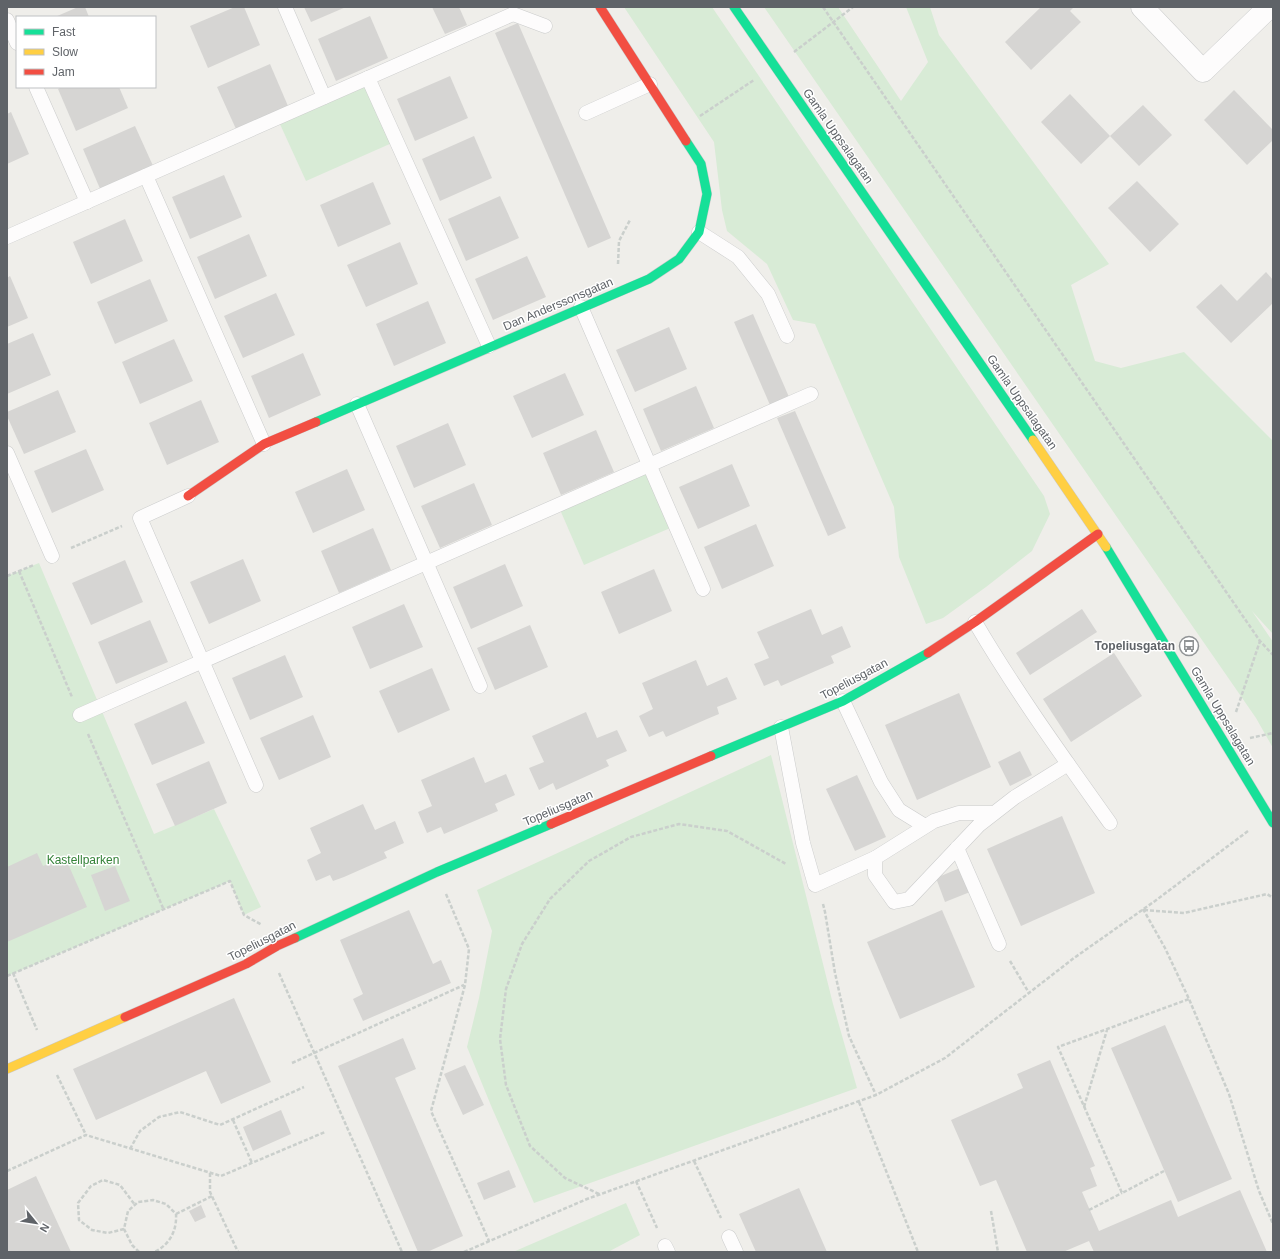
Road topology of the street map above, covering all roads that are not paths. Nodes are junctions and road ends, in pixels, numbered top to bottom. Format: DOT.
graph roads {
  1 [pos="285,7"];
  2 [pos="600,7"];
  3 [pos="734,7"];
  4 [pos="1142,7"];
  5 [pos="1265,14"];
  6 [pos="7,20"];
  7 [pos="545,26"];
  8 [pos="16,41"];
  9 [pos="368,78"];
  10 [pos="650,84"];
  11 [pos="36,88"];
  12 [pos="324,97"];
  13 [pos="586,113"];
  14 [pos="146,176"];
  15 [pos="87,202"];
  16 [pos="699,232"];
  17 [pos="7,237"];
  18 [pos="581,307"];
  19 [pos="787,336"];
  20 [pos="489,346"];
  21 [pos="811,394"];
  22 [pos="357,404"];
  23 [pos="264,444"];
  24 [pos="7,453"];
  25 [pos="649,465"];
  26 [pos="188,496"];
  27 [pos="1098,534"];
  28 [pos="52,556"];
  29 [pos="426,563"];
  30 [pos="703,589"];
  31 [pos="975,622"];
  32 [pos="203,661"];
  33 [pos="480,686"];
  34 [pos="843,701"];
  35 [pos="80,715"];
  36 [pos="781,727"];
  37 [pos="1068,764"];
  38 [pos="256,785"];
  39 [pos="994,813"];
  40 [pos="1110,823"];
  41 [pos="1273,823"];
  42 [pos="925,826"];
  43 [pos="957,848"];
  44 [pos="875,858"];
  45 [pos="999,944"];
  46 [pos="7,1069"];
  47 [pos="729,1237"];
  48 [pos="736,1252"];
  1 -- 12 [label="lane"];
  2 -- 10 [label="street, Dan Anderssonsgatan"];
  3 -- 27 [label="street, Gamla Uppsalagatan"];
  4 -- 5 [label="street"];
  6 -- 8 [label="lane"];
  7 -- 9 [label="lane"];
  9 -- 12 [label="lane"];
  9 -- 20 [label="lane"];
  10 -- 13 [label="lane"];
  10 -- 16 [label="street, Dan Anderssonsgatan"];
  11 -- 15 [label="lane"];
  12 -- 14 [label="lane"];
  14 -- 15 [label="lane"];
  14 -- 23 [label="lane"];
  15 -- 17 [label="lane"];
  16 -- 18 [label="street, Dan Anderssonsgatan"];
  16 -- 19 [label="lane"];
  18 -- 20 [label="street, Dan Anderssonsgatan"];
  18 -- 25 [label="lane"];
  20 -- 22 [label="street, Dan Anderssonsgatan"];
  21 -- 25 [label="lane"];
  22 -- 23 [label="street, Dan Anderssonsgatan"];
  22 -- 29 [label="lane"];
  23 -- 26 [label="street, Dan Anderssonsgatan"];
  24 -- 28 [label="lane"];
  25 -- 29 [label="lane"];
  25 -- 30 [label="lane"];
  26 -- 32 [label="lane"];
  27 -- 31 [label="street, Topeliusgatan"];
  27 -- 41 [label="street, Gamla Uppsalagatan"];
  29 -- 32 [label="lane"];
  29 -- 33 [label="lane"];
  31 -- 34 [label="street, Topeliusgatan"];
  31 -- 37 [label="lane"];
  32 -- 35 [label="lane"];
  32 -- 38 [label="lane"];
  34 -- 36 [label="street, Topeliusgatan"];
  34 -- 42 [label="lane"];
  36 -- 44 [label="lane"];
  36 -- 46 [label="street, Topeliusgatan"];
  37 -- 39 [label="lane"];
  37 -- 40 [label="lane"];
  39 -- 42 [label="lane"];
  39 -- 43 [label="lane"];
  42 -- 44 [label="lane"];
  43 -- 44 [label="lane"];
  43 -- 45 [label="lane"];
  47 -- 48 [label="lane"];
}
